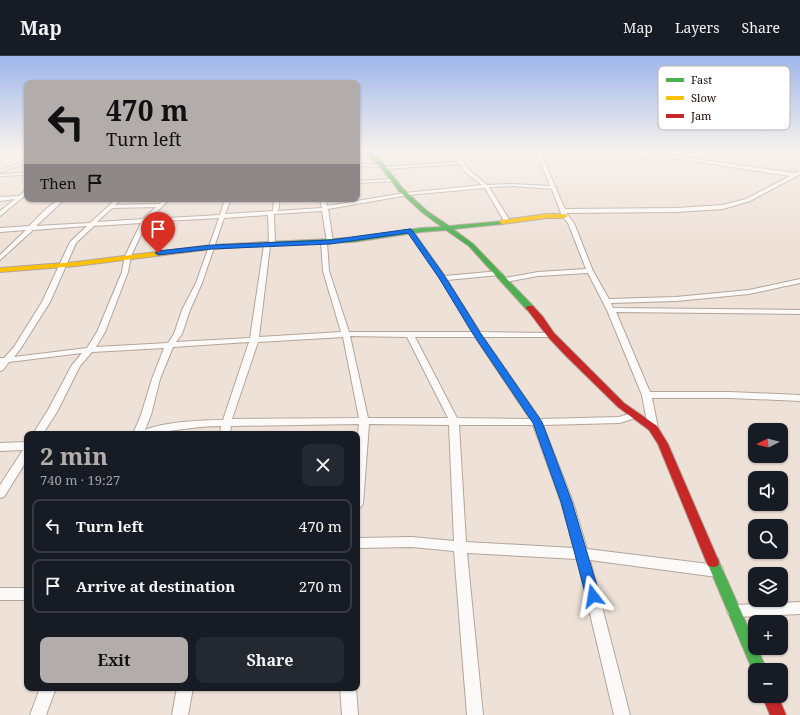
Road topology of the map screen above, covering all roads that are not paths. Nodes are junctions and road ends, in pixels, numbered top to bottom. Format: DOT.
graph roads {
  1 [pos="393,180"];
  2 [pos="379,181"];
  3 [pos="479,181"];
  4 [pos="552,181"];
  5 [pos="785,181"];
  6 [pos="360,182"];
  7 [pos="486,186"];
  8 [pos="555,188"];
  9 [pos="24,194"];
  10 [pos="405,194"];
  11 [pos="21,197"];
  12 [pos="0,199"];
  13 [pos="58,202"];
  14 [pos="116,202"];
  15 [pos="164,202"];
  16 [pos="227,202"];
  17 [pos="276,202"];
  18 [pos="323,202"];
  19 [pos="161,205"];
  20 [pos="110,207"];
  21 [pos="324,209"];
  22 [pos="273,213"];
  23 [pos="565,213"];
  24 [pos="0,214"];
  25 [pos="222,216"];
  26 [pos="145,220"];
  27 [pos="507,221"];
  28 [pos="95,223"];
  29 [pos="32,227"];
  30 [pos="449,228"];
  31 [pos="0,230"];
  32 [pos="410,231"];
  33 [pos="327,242"];
  34 [pos="270,245"];
  35 [pos="212,247"];
  36 [pos="128,256"];
  37 [pos="0,258"];
  38 [pos="64,265"];
  39 [pos="0,270"];
  40 [pos="590,271"];
  41 [pos="502,276"];
  42 [pos="443,278"];
  43 [pos="800,281"];
  44 [pos="606,301"];
  45 [pos="611,310"];
  46 [pos="800,312"];
  47 [pos="346,334"];
  48 [pos="477,334"];
  49 [pos="410,335"];
  50 [pos="550,335"];
  51 [pos="254,341"];
  52 [pos="171,344"];
  53 [pos="90,350"];
  54 [pos="3,360"];
  55 [pos="0,368"];
  56 [pos="647,395"];
  57 [pos="800,398"];
  58 [pos="635,415"];
  59 [pos="364,421"];
  60 [pos="454,421"];
  61 [pos="538,422"];
  62 [pos="653,428"];
  63 [pos="226,429"];
  64 [pos="40,431"];
  65 [pos="139,431"];
  66 [pos="152,431"];
  67 [pos="24,446"];
  68 [pos="0,447"];
  69 [pos="24,456"];
  70 [pos="360,468"];
  71 [pos="0,494"];
  72 [pos="360,543"];
  73 [pos="460,546"];
  74 [pos="581,554"];
  75 [pos="717,571"];
  76 [pos="0,594"];
  77 [pos="24,594"];
  78 [pos="800,608"];
  79 [pos="734,612"];
  80 [pos="756,663"];
  81 [pos="47,691"];
  82 [pos="185,691"];
  83 [pos="348,691"];
  84 [pos="773,703"];
  85 [pos="38,715"];
  86 [pos="180,715"];
  87 [pos="350,715"];
  88 [pos="475,715"];
  89 [pos="622,715"];
  90 [pos="778,715"];
  1 -- 10 [label="street"];
  2 -- 6 [label="street"];
  3 -- 7 [label="street"];
  4 -- 8 [label="street"];
  5 -- 23 [label="street"];
  7 -- 8 [label="street"];
  7 -- 10 [label="street"];
  7 -- 27 [label="street"];
  8 -- 23 [label="street"];
  9 -- 11 [label="street"];
  10 -- 21 [label="street"];
  10 -- 30 [label="street"];
  11 -- 12 [label="street"];
  11 -- 24 [label="street"];
  13 -- 29 [label="street"];
  14 -- 20 [label="street"];
  15 -- 19 [label="street"];
  16 -- 25 [label="street"];
  17 -- 22 [label="street"];
  18 -- 21 [label="street"];
  19 -- 20 [label="street"];
  19 -- 26 [label="street"];
  20 -- 28 [label="street"];
  21 -- 22 [label="street"];
  21 -- 33 [label="street"];
  22 -- 25 [label="street"];
  22 -- 34 [label="street"];
  23 -- 27 [label="street"];
  23 -- 40 [label="street"];
  25 -- 26 [label="street"];
  25 -- 35 [label="street"];
  26 -- 28 [label="street"];
  26 -- 36 [label="street"];
  27 -- 30 [label="street"];
  28 -- 29 [label="street"];
  28 -- 38 [label="street"];
  29 -- 31 [label="street"];
  29 -- 37 [label="street"];
  30 -- 32 [label="street"];
  30 -- 41 [label="street"];
  32 -- 33 [label="street"];
  32 -- 42 [label="street"];
  33 -- 34 [label="street"];
  33 -- 47 [label="street"];
  34 -- 35 [label="street"];
  34 -- 51 [label="street"];
  35 -- 36 [label="street"];
  35 -- 52 [label="street"];
  36 -- 38 [label="street"];
  36 -- 53 [label="street"];
  38 -- 39 [label="street"];
  38 -- 54 [label="street"];
  40 -- 41 [label="street"];
  40 -- 44 [label="street"];
  41 -- 42 [label="street"];
  41 -- 50 [label="street"];
  42 -- 48 [label="street"];
  43 -- 44 [label="street"];
  44 -- 45 [label="street"];
  45 -- 46 [label="street"];
  45 -- 56 [label="street"];
  47 -- 49 [label="street"];
  47 -- 51 [label="street"];
  47 -- 59 [label="street"];
  48 -- 49 [label="street"];
  48 -- 50 [label="street"];
  48 -- 61 [label="street"];
  49 -- 60 [label="street"];
  50 -- 58 [label="street"];
  51 -- 52 [label="street"];
  51 -- 63 [label="street"];
  52 -- 53 [label="street"];
  52 -- 65 [label="street"];
  53 -- 54 [label="street"];
  53 -- 64 [label="street"];
  54 -- 55 [label="street"];
  56 -- 57 [label="street"];
  56 -- 62 [label="street"];
  58 -- 61 [label="street"];
  58 -- 62 [label="street"];
  59 -- 60 [label="street"];
  59 -- 63 [label="street"];
  59 -- 70 [label="street"];
  60 -- 61 [label="street"];
  60 -- 73 [label="street"];
  61 -- 74 [label="street"];
  62 -- 75 [label="street"];
  63 -- 66 [label="street"];
  67 -- 68 [label="street"];
  69 -- 71 [label="street"];
  72 -- 73 [label="street"];
  73 -- 74 [label="street"];
  73 -- 88 [label="street"];
  74 -- 75 [label="street"];
  74 -- 89 [label="street"];
  75 -- 79 [label="street"];
  76 -- 77 [label="street"];
  78 -- 79 [label="street"];
  79 -- 80 [label="street"];
  81 -- 85 [label="street"];
  82 -- 86 [label="street"];
  83 -- 87 [label="street"];
  84 -- 90 [label="street"];
}
